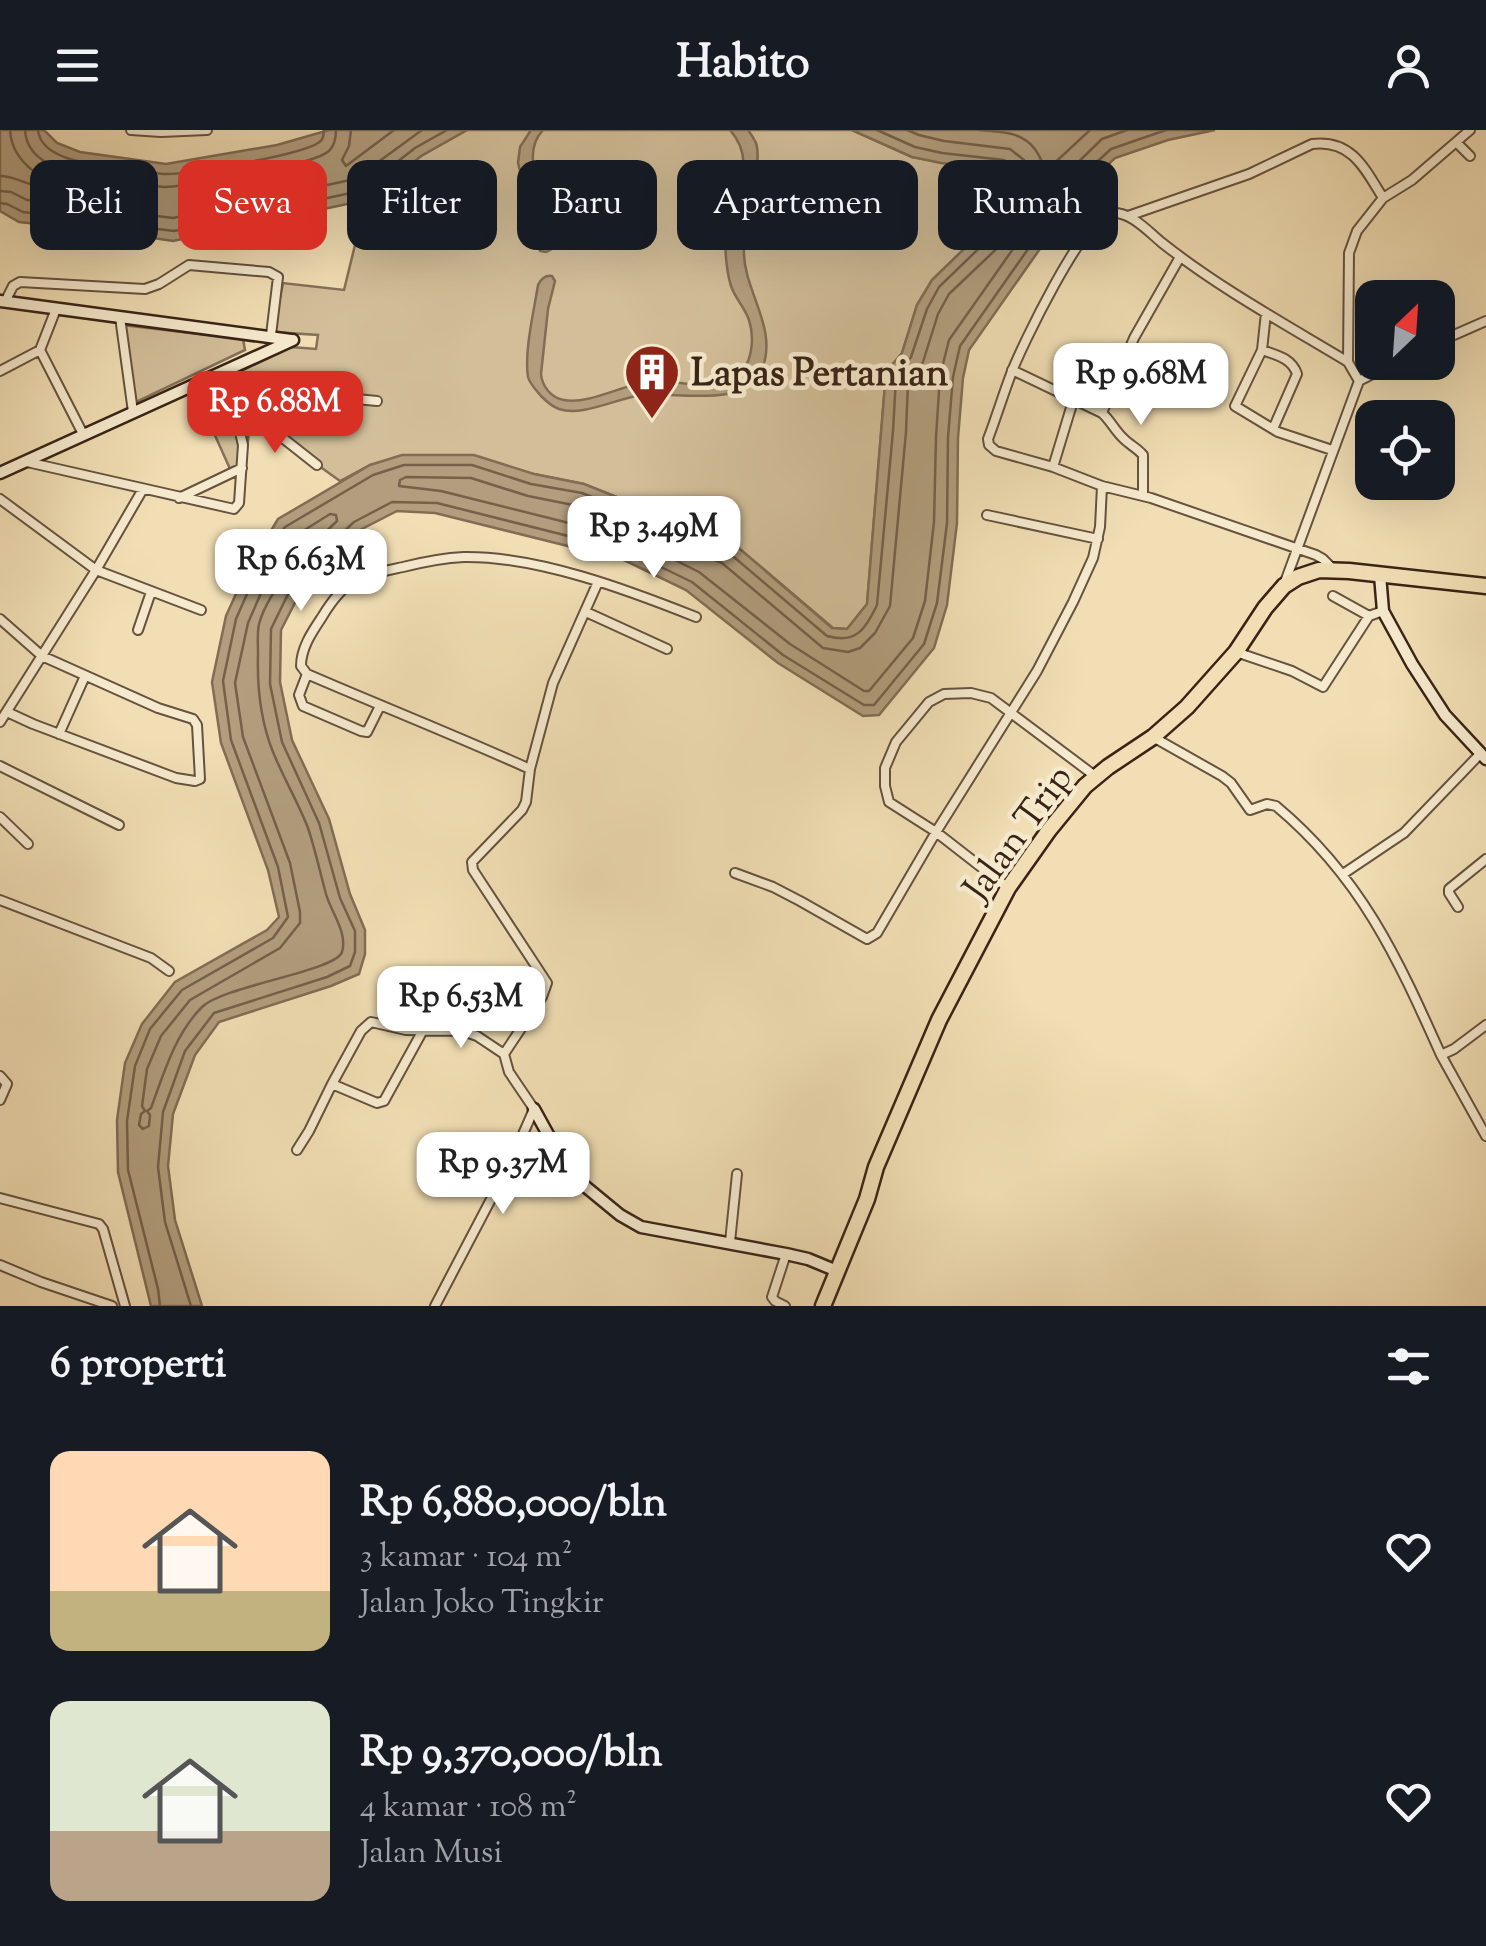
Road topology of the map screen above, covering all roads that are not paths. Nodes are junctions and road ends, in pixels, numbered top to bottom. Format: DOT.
graph roads {
  1 [pos="131,130"];
  2 [pos="207,130"];
  3 [pos="1470,130"];
  4 [pos="198,131"];
  5 [pos="1456,142"];
  6 [pos="1470,156"];
  7 [pos="1383,198"];
  8 [pos="1128,216"];
  9 [pos="1180,257"];
  10 [pos="2,302"];
  11 [pos="56,309"];
  12 [pos="1266,312"];
  13 [pos="120,317"];
  14 [pos="1486,321"];
  15 [pos="246,334"];
  16 [pos="1455,335"];
  17 [pos="270,336"];
  18 [pos="40,350"];
  19 [pos="1262,350"];
  20 [pos="248,359"];
  21 [pos="1348,362"];
  22 [pos="1012,370"];
  23 [pos="1087,370"];
  24 [pos="0,371"];
  25 [pos="216,374"];
  26 [pos="1359,381"];
  27 [pos="377,401"];
  28 [pos="1073,401"];
  29 [pos="133,412"];
  30 [pos="1102,413"];
  31 [pos="256,417"];
  32 [pos="238,424"];
  33 [pos="1273,429"];
  34 [pos="83,434"];
  35 [pos="1332,450"];
  36 [pos="26,461"];
  37 [pos="317,466"];
  38 [pos="1053,467"];
  39 [pos="242,468"];
  40 [pos="0,472"];
  41 [pos="1102,486"];
  42 [pos="143,489"];
  43 [pos="1143,496"];
  44 [pos="179,498"];
  45 [pos="0,500"];
  46 [pos="988,516"];
  47 [pos="1098,539"];
  48 [pos="1296,549"];
  49 [pos="96,570"];
  50 [pos="1334,570"];
  51 [pos="1380,576"];
  52 [pos="598,582"];
  53 [pos="1284,586"];
  54 [pos="1486,586"];
  55 [pos="151,592"];
  56 [pos="1333,596"];
  57 [pos="201,610"];
  58 [pos="1383,610"];
  59 [pos="586,612"];
  60 [pos="1370,616"];
  61 [pos="696,617"];
  62 [pos="0,619"];
  63 [pos="138,630"];
  64 [pos="667,649"];
  65 [pos="1236,652"];
  66 [pos="42,656"];
  67 [pos="307,674"];
  68 [pos="84,676"];
  69 [pos="380,706"];
  70 [pos="7,712"];
  71 [pos="1012,712"];
  72 [pos="0,722"];
  73 [pos="59,734"];
  74 [pos="1153,737"];
  75 [pos="1483,756"];
  76 [pos="0,766"];
  77 [pos="530,769"];
  78 [pos="1096,776"];
  79 [pos="0,817"];
  80 [pos="119,825"];
  81 [pos="936,832"];
  82 [pos="28,844"];
  83 [pos="1486,859"];
  84 [pos="734,874"];
  85 [pos="1342,874"];
  86 [pos="1008,888"];
  87 [pos="0,900"];
  88 [pos="1458,907"];
  89 [pos="170,972"];
  90 [pos="441,986"];
  91 [pos="1486,1025"];
  92 [pos="422,1032"];
  93 [pos="504,1054"];
  94 [pos="1441,1055"];
  95 [pos="0,1076"];
  96 [pos="332,1084"];
  97 [pos="0,1100"];
  98 [pos="534,1109"];
  99 [pos="1486,1136"];
  100 [pos="297,1150"];
  101 [pos="737,1174"];
  102 [pos="0,1198"];
  103 [pos="730,1242"];
  104 [pos="786,1254"];
  105 [pos="0,1265"];
  106 [pos="838,1271"];
  107 [pos="112,1306"];
  108 [pos="125,1306"];
  109 [pos="435,1306"];
  110 [pos="784,1306"];
  111 [pos="824,1306"];
  1 -- 4 [label="street"];
  2 -- 4 [label="street"];
  3 -- 5 [label="street"];
  5 -- 6 [label="street"];
  5 -- 7 [label="street"];
  7 -- 8 [label="street"];
  7 -- 21 [label="street"];
  8 -- 9 [label="street"];
  8 -- 22 [label="street"];
  9 -- 12 [label="street"];
  9 -- 30 [label="street"];
  10 -- 11 [label="street"];
  10 -- 17 [label="street"];
  11 -- 13 [label="street"];
  11 -- 18 [label="street"];
  12 -- 19 [label="street"];
  12 -- 21 [label="street"];
  13 -- 15 [label="street"];
  13 -- 29 [label="street"];
  14 -- 16 [label="street"];
  15 -- 17 [label="street"];
  15 -- 20 [label="street"];
  17 -- 20 [label="street"];
  18 -- 24 [label="street"];
  18 -- 34 [label="street"];
  19 -- 33 [label="street"];
  19 -- 33 [label="street"];
  20 -- 25 [label="street"];
  21 -- 26 [label="street"];
  22 -- 28 [label="street"];
  22 -- 38 [label="street"];
  23 -- 28 [label="street"];
  25 -- 29 [label="street"];
  25 -- 32 [label="street"];
  26 -- 35 [label="street"];
  27 -- 31 [label="street"];
  28 -- 30 [label="street"];
  28 -- 38 [label="street"];
  29 -- 34 [label="street"];
  30 -- 43 [label="street"];
  31 -- 32 [label="street"];
  31 -- 37 [label="street"];
  32 -- 39 [label="street"];
  33 -- 35 [label="street"];
  34 -- 36 [label="street"];
  35 -- 48 [label="street"];
  36 -- 40 [label="street"];
  36 -- 42 [label="street"];
  38 -- 41 [label="street"];
  39 -- 44 [label="street"];
  39 -- 44 [label="street"];
  41 -- 43 [label="street"];
  41 -- 47 [label="street"];
  42 -- 44 [label="street"];
  42 -- 49 [label="street"];
  43 -- 48 [label="street"];
  45 -- 49 [label="street"];
  46 -- 47 [label="street"];
  47 -- 71 [label="street"];
  48 -- 50 [label="street"];
  48 -- 53 [label="street"];
  49 -- 55 [label="street"];
  49 -- 66 [label="street"];
  50 -- 51 [label="highway"];
  50 -- 53 [label="highway"];
  51 -- 54 [label="highway"];
  51 -- 58 [label="street"];
  52 -- 59 [label="street"];
  52 -- 61 [label="street"];
  52 -- 67 [label="street"];
  53 -- 65 [label="highway, Jalan Trip"];
  55 -- 57 [label="street"];
  55 -- 63 [label="street"];
  56 -- 60 [label="street"];
  58 -- 60 [label="street"];
  58 -- 75 [label="street"];
  59 -- 64 [label="street"];
  59 -- 77 [label="street"];
  60 -- 65 [label="street"];
  62 -- 66 [label="street"];
  65 -- 74 [label="highway, Jalan Trip"];
  66 -- 68 [label="street"];
  66 -- 70 [label="street"];
  67 -- 69 [label="street"];
  67 -- 69 [label="street"];
  68 -- 73 [label="street"];
  68 -- 73 [label="street"];
  69 -- 77 [label="street"];
  70 -- 72 [label="street"];
  70 -- 73 [label="street"];
  71 -- 78 [label="street"];
  71 -- 81 [label="street"];
  71 -- 81 [label="street"];
  74 -- 78 [label="highway, Jalan Trip"];
  74 -- 85 [label="street"];
  75 -- 85 [label="street"];
  76 -- 80 [label="street"];
  77 -- 93 [label="street"];
  78 -- 86 [label="highway, Jalan Trip"];
  79 -- 82 [label="street"];
  81 -- 84 [label="street"];
  81 -- 86 [label="street"];
  83 -- 88 [label="street"];
  85 -- 94 [label="street"];
  86 -- 106 [label="highway, Jalan Trip"];
  87 -- 89 [label="street"];
  90 -- 92 [label="street"];
  91 -- 94 [label="street"];
  92 -- 93 [label="street"];
  92 -- 96 [label="street"];
  92 -- 96 [label="street"];
  93 -- 98 [label="street"];
  94 -- 99 [label="street"];
  95 -- 97 [label="street"];
  96 -- 100 [label="street"];
  98 -- 103 [label="street"];
  98 -- 109 [label="street"];
  101 -- 103 [label="street"];
  102 -- 108 [label="street"];
  103 -- 104 [label="street"];
  104 -- 106 [label="street"];
  104 -- 110 [label="street"];
  105 -- 107 [label="street"];
  106 -- 111 [label="highway, Jalan Trip"];
}
